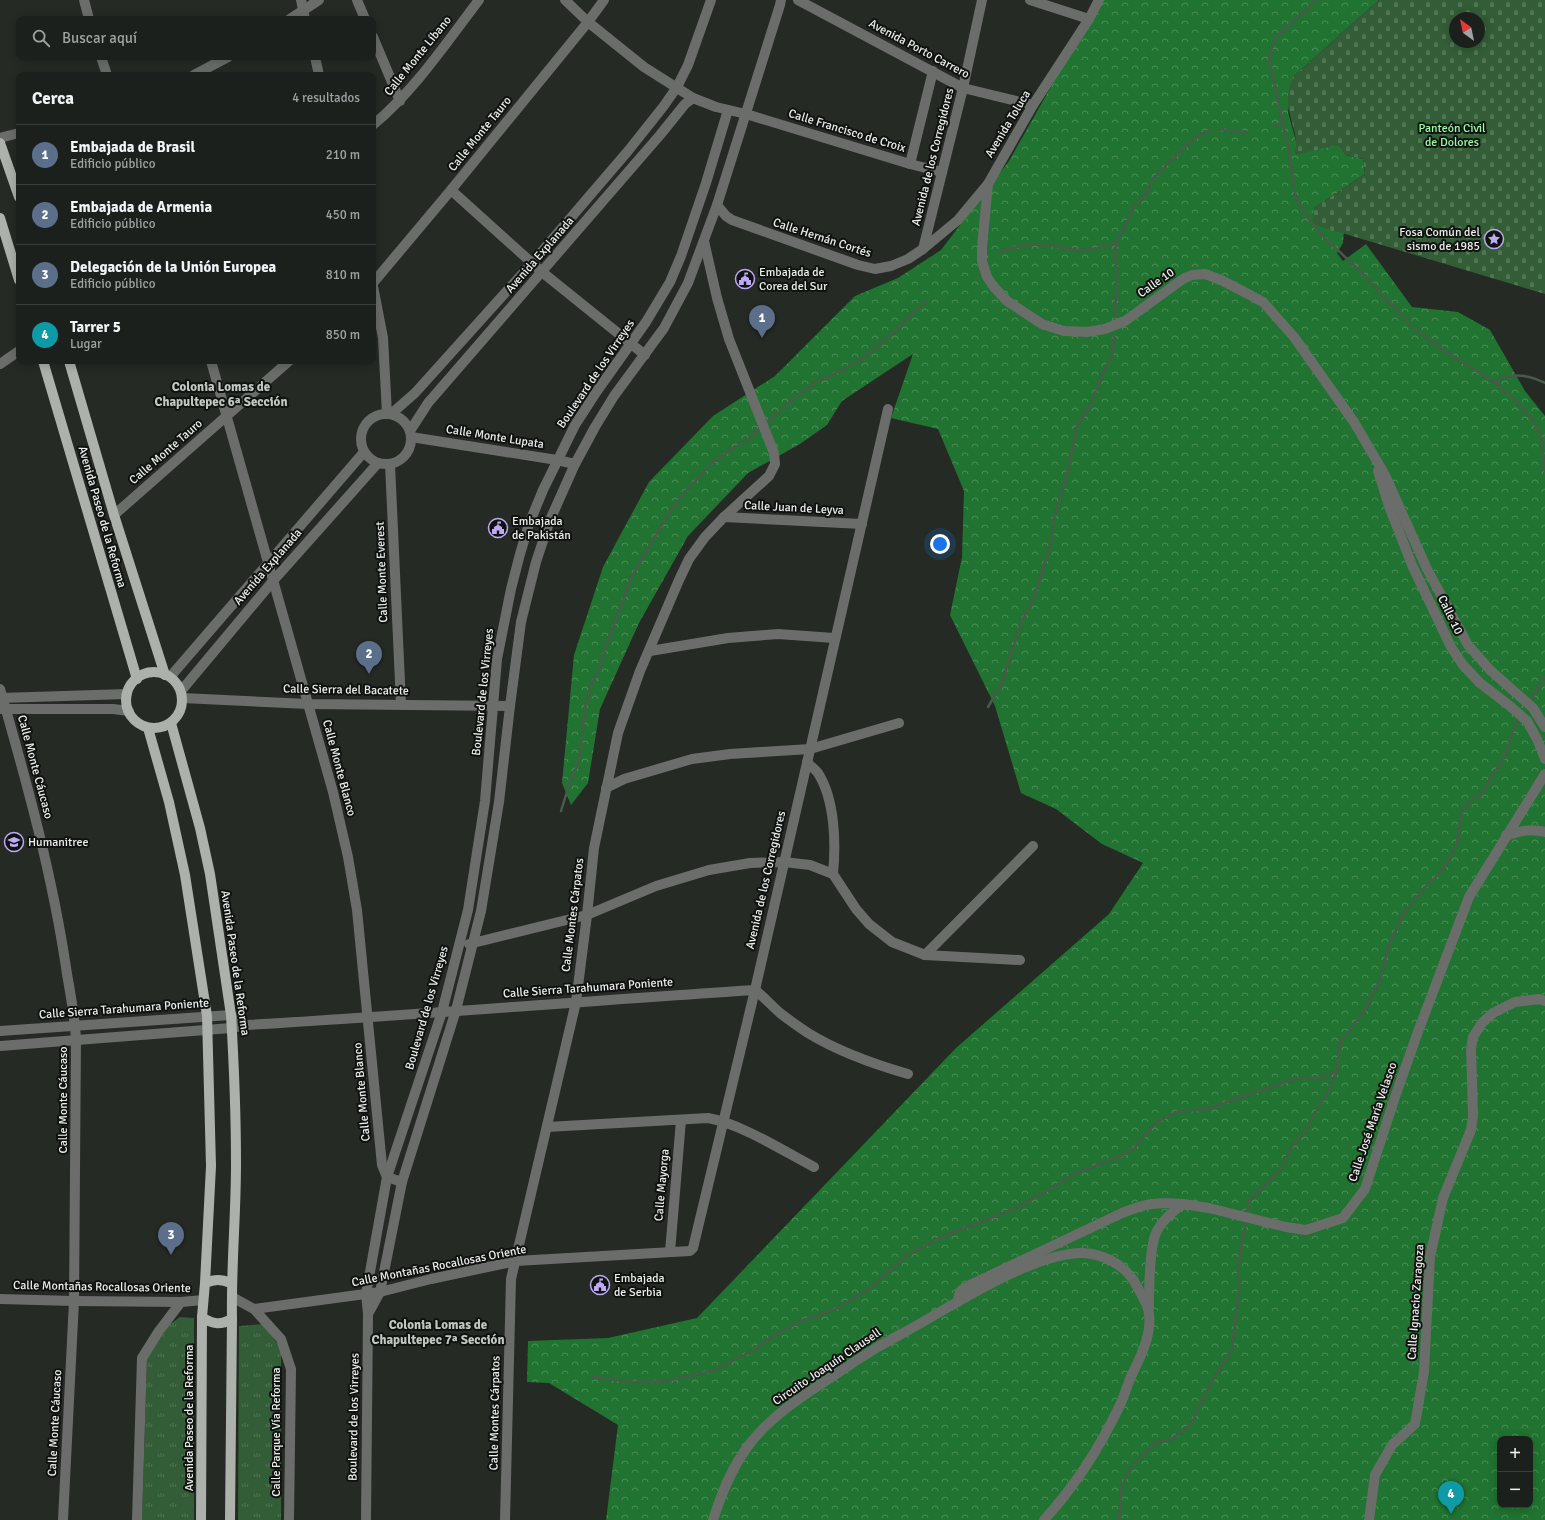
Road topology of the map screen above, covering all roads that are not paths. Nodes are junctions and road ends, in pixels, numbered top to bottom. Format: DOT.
graph roads {
  1 [pos="84,0"];
  2 [pos="301,0"];
  3 [pos="319,0"];
  4 [pos="357,0"];
  5 [pos="479,0"];
  6 [pos="565,0"];
  7 [pos="604,0"];
  8 [pos="711,0"];
  9 [pos="781,0"];
  10 [pos="798,0"];
  11 [pos="982,0"];
  12 [pos="1030,0"];
  13 [pos="1099,0"];
  14 [pos="304,15"];
  15 [pos="88,16"];
  16 [pos="364,16"];
  17 [pos="1089,19"];
  18 [pos="588,22"];
  19 [pos="376,44"];
  20 [pos="102,60"];
  21 [pos="222,60"];
  22 [pos="315,60"];
  23 [pos="933,71"];
  24 [pos="106,72"];
  25 [pos="200,72"];
  26 [pos="318,72"];
  27 [pos="677,87"];
  28 [pos="963,88"];
  29 [pos="693,98"];
  30 [pos="400,101"];
  31 [pos="1033,105"];
  32 [pos="728,110"];
  33 [pos="746,114"];
  34 [pos="376,122"];
  35 [pos="16,134"];
  36 [pos="0,138"];
  37 [pos="0,143"];
  38 [pos="910,164"];
  39 [pos="942,172"];
  40 [pos="988,184"];
  41 [pos="16,188"];
  42 [pos="451,190"];
  43 [pos="717,205"];
  44 [pos="0,218"];
  45 [pos="704,241"];
  46 [pos="923,249"];
  47 [pos="532,263"];
  48 [pos="16,270"];
  49 [pos="542,272"];
  50 [pos="376,280"];
  51 [pos="376,300"];
  52 [pos="630,345"];
  53 [pos="16,352"];
  54 [pos="644,355"];
  55 [pos="0,364"];
  56 [pos="44,364"];
  57 [pos="70,364"];
  58 [pos="211,364"];
  59 [pos="286,364"];
  60 [pos="888,409"];
  61 [pos="389,414"];
  62 [pos="226,416"];
  63 [pos="410,434"];
  64 [pos="364,452"];
  65 [pos="1373,456"];
  66 [pos="557,460"];
  67 [pos="378,463"];
  68 [pos="390,464"];
  69 [pos="575,464"];
  70 [pos="114,515"];
  71 [pos="724,517"];
  72 [pos="862,524"];
  73 [pos="268,562"];
  74 [pos="273,581"];
  75 [pos="834,638"];
  76 [pos="650,651"];
  77 [pos="167,676"];
  78 [pos="137,679"];
  79 [pos="127,694"];
  80 [pos="1,695"];
  81 [pos="181,695"];
  82 [pos="308,704"];
  83 [pos="400,704"];
  84 [pos="492,706"];
  85 [pos="510,706"];
  86 [pos="3,710"];
  87 [pos="129,711"];
  88 [pos="171,723"];
  89 [pos="899,723"];
  90 [pos="1545,727"];
  91 [pos="148,728"];
  92 [pos="810,749"];
  93 [pos="1545,759"];
  94 [pos="807,762"];
  95 [pos="1545,774"];
  96 [pos="606,788"];
  97 [pos="1545,832"];
  98 [pos="1506,836"];
  99 [pos="1032,846"];
  100 [pos="784,862"];
  101 [pos="833,874"];
  102 [pos="588,915"];
  103 [pos="473,943"];
  104 [pos="459,946"];
  105 [pos="925,955"];
  106 [pos="1020,960"];
  107 [pos="754,990"];
  108 [pos="1543,998"];
  109 [pos="576,1002"];
  110 [pos="456,1010"];
  111 [pos="442,1012"];
  112 [pos="231,1015"];
  113 [pos="207,1016"];
  114 [pos="368,1018"];
  115 [pos="247,1025"];
  116 [pos="75,1026"];
  117 [pos="231,1028"];
  118 [pos="207,1029"];
  119 [pos="0,1032"];
  120 [pos="76,1040"];
  121 [pos="0,1046"];
  122 [pos="908,1074"];
  123 [pos="681,1120"];
  124 [pos="722,1121"];
  125 [pos="547,1127"];
  126 [pos="814,1168"];
  127 [pos="387,1177"];
  128 [pos="402,1182"];
  129 [pos="1183,1204"];
  130 [pos="695,1241"];
  131 [pos="670,1252"];
  132 [pos="516,1261"];
  133 [pos="205,1283"];
  134 [pos="231,1283"];
  135 [pos="380,1292"];
  136 [pos="366,1294"];
  137 [pos="232,1297"];
  138 [pos="0,1299"];
  139 [pos="203,1300"];
  140 [pos="74,1302"];
  141 [pos="181,1302"];
  142 [pos="958,1302"];
  143 [pos="254,1309"];
  144 [pos="1149,1312"];
  145 [pos="368,1314"];
  146 [pos="202,1317"];
  147 [pos="232,1319"];
  148 [pos="63,1520"];
  149 [pos="137,1520"];
  150 [pos="201,1520"];
  151 [pos="230,1520"];
  152 [pos="289,1520"];
  153 [pos="366,1520"];
  154 [pos="505,1520"];
  155 [pos="713,1520"];
  156 [pos="1044,1520"];
  157 [pos="1369,1520"];
  1 -- 15 [label="street"];
  2 -- 14 [label="street"];
  3 -- 14 [label="street"];
  4 -- 16 [label="street"];
  5 -- 30 [label="street, Calle Monte Líbano"];
  6 -- 18 [label="street, Calle Francisco de Croix"];
  7 -- 18 [label="street, Calle Monte Tauro"];
  8 -- 27 [label="street, Avenida Explanada"];
  9 -- 33 [label="street, Boulevard de los Virreyes"];
  10 -- 23 [label="street, Avenida Porto Carrero"];
  11 -- 28 [label="street, Avenida de los Corregidores"];
  12 -- 17 [label="street"];
  13 -- 17 [label="street, Avenida Toluca"];
  17 -- 31 [label="street, Avenida Toluca"];
  18 -- 27 [label="street, Calle Francisco de Croix"];
  18 -- 42 [label="street, Calle Monte Tauro"];
  19 -- 30 [label="street"];
  20 -- 24 [label="street"];
  21 -- 25 [label="street"];
  22 -- 26 [label="street"];
  23 -- 28 [label="street, Avenida Porto Carrero"];
  23 -- 38 [label="street"];
  27 -- 29 [label="street, Calle Francisco de Croix"];
  27 -- 47 [label="street, Avenida Explanada"];
  28 -- 31 [label="street, Avenida Porto Carrero"];
  28 -- 39 [label="street, Avenida de los Corregidores"];
  29 -- 32 [label="street, Calle Francisco de Croix"];
  29 -- 49 [label="street, Avenida Explanada"];
  30 -- 34 [label="street, Calle Monte Líbano"];
  31 -- 40 [label="street, Avenida Toluca"];
  32 -- 33 [label="street, Calle Francisco de Croix"];
  32 -- 52 [label="street, Boulevard de los Virreyes"];
  33 -- 38 [label="street, Calle Francisco de Croix"];
  33 -- 43 [label="street, Boulevard de los Virreyes"];
  35 -- 36 [label="street"];
  37 -- 41 [label="main road"];
  38 -- 39 [label="street, Calle Francisco de Croix"];
  39 -- 46 [label="street, Avenida de los Corregidores"];
  40 -- 46 [label="street, Avenida Toluca"];
  40 -- 65 [label="street, Calle 10"];
  42 -- 47 [label="street"];
  42 -- 50 [label="street, Calle Monte Tauro"];
  43 -- 45 [label="street, Boulevard de los Virreyes"];
  43 -- 46 [label="street, Calle Hernán Cortés"];
  44 -- 48 [label="main road"];
  45 -- 54 [label="street, Boulevard de los Virreyes"];
  45 -- 71 [label="street, Calle Montes Cárpatos"];
  47 -- 49 [label="street"];
  47 -- 61 [label="street, Avenida Explanada"];
  49 -- 52 [label="street"];
  49 -- 63 [label="street, Avenida Explanada"];
  51 -- 61 [label="street"];
  52 -- 54 [label="street"];
  52 -- 66 [label="street, Boulevard de los Virreyes"];
  53 -- 55 [label="street"];
  54 -- 69 [label="street, Boulevard de los Virreyes"];
  56 -- 78 [label="main road, Avenida Paseo de la Reforma"];
  57 -- 70 [label="main road, Avenida Paseo de la Reforma"];
  58 -- 62 [label="street, Calle Monte Blanco"];
  59 -- 62 [label="street, Calle Monte Tauro"];
  60 -- 72 [label="street, Avenida de los Corregidores"];
  61 -- 63 [label="street"];
  61 -- 64 [label="street"];
  62 -- 70 [label="street, Calle Monte Tauro"];
  62 -- 73 [label="street, Calle Monte Blanco"];
  63 -- 66 [label="street, Calle Monte Lupata"];
  63 -- 68 [label="street"];
  64 -- 67 [label="street"];
  64 -- 73 [label="street, Avenida Explanada"];
  65 -- 90 [label="street, Calle 10"];
  65 -- 93 [label="street, Calle 10"];
  66 -- 69 [label="street, Calle Monte Lupata"];
  66 -- 84 [label="street, Boulevard de los Virreyes"];
  67 -- 68 [label="street"];
  67 -- 74 [label="street, Avenida Explanada"];
  68 -- 83 [label="street, Calle Monte Everest"];
  69 -- 85 [label="street, Boulevard de los Virreyes"];
  70 -- 77 [label="main road, Avenida Paseo de la Reforma"];
  71 -- 72 [label="street, Calle Juan de Leyva"];
  71 -- 76 [label="street, Calle Montes Cárpatos"];
  72 -- 75 [label="street, Avenida de los Corregidores"];
  73 -- 74 [label="street, Calle Monte Blanco"];
  73 -- 77 [label="street, Avenida Explanada"];
  74 -- 81 [label="street, Avenida Explanada"];
  74 -- 82 [label="street, Calle Monte Blanco"];
  75 -- 76 [label="street"];
  75 -- 92 [label="street, Avenida de los Corregidores"];
  76 -- 96 [label="street, Calle Montes Cárpatos"];
  77 -- 78 [label="main road"];
  77 -- 81 [label="main road"];
  78 -- 79 [label="main road"];
  79 -- 80 [label="street"];
  79 -- 87 [label="main road"];
  80 -- 86 [label="street, Calle Monte Cáucaso"];
  81 -- 82 [label="street, Calle Sierra del Bacatete"];
  81 -- 88 [label="main road"];
  82 -- 83 [label="street, Calle Sierra del Bacatete"];
  82 -- 114 [label="street, Calle Monte Blanco"];
  83 -- 84 [label="street, Calle Sierra del Bacatete"];
  84 -- 85 [label="street, Calle Sierra del Bacatete"];
  84 -- 104 [label="street, Boulevard de los Virreyes"];
  85 -- 103 [label="street, Boulevard de los Virreyes"];
  86 -- 87 [label="street"];
  86 -- 116 [label="street, Calle Monte Cáucaso"];
  87 -- 91 [label="main road"];
  88 -- 91 [label="main road"];
  88 -- 112 [label="main road, Avenida Paseo de la Reforma"];
  89 -- 92 [label="street"];
  91 -- 113 [label="main road"];
  92 -- 94 [label="street, Avenida de los Corregidores"];
  92 -- 96 [label="street"];
  94 -- 100 [label="street, Avenida de los Corregidores"];
  94 -- 101 [label="street"];
  95 -- 98 [label="street, Calle José María Velasco"];
  96 -- 102 [label="street, Calle Montes Cárpatos"];
  97 -- 98 [label="street"];
  98 -- 129 [label="street, Calle José María Velasco"];
  99 -- 105 [label="street"];
  100 -- 101 [label="street"];
  100 -- 102 [label="street"];
  100 -- 107 [label="street, Avenida de los Corregidores"];
  101 -- 105 [label="street"];
  102 -- 103 [label="street"];
  102 -- 109 [label="street, Calle Montes Cárpatos"];
  103 -- 104 [label="street"];
  103 -- 110 [label="street, Boulevard de los Virreyes"];
  104 -- 111 [label="street, Boulevard de los Virreyes"];
  105 -- 106 [label="street"];
  107 -- 109 [label="street, Calle Sierra Tarahumara Poniente"];
  107 -- 122 [label="street"];
  107 -- 124 [label="street, Avenida de los Corregidores"];
  108 -- 157 [label="street, Calle Ignacio Zaragoza"];
  109 -- 110 [label="street, Calle Sierra Tarahumara Poniente"];
  109 -- 125 [label="street, Calle Montes Cárpatos"];
  110 -- 111 [label="street, Calle Sierra Tarahumara Poniente"];
  110 -- 128 [label="street, Boulevard de los Virreyes"];
  111 -- 114 [label="street, Calle Sierra Tarahumara Poniente"];
  111 -- 127 [label="street, Boulevard de los Virreyes"];
  112 -- 113 [label="street, Calle Sierra Tarahumara Poniente"];
  112 -- 115 [label="street"];
  112 -- 117 [label="main road, Avenida Paseo de la Reforma"];
  113 -- 116 [label="street, Calle Sierra Tarahumara Poniente"];
  113 -- 118 [label="main road"];
  114 -- 115 [label="street, Calle Sierra Tarahumara Poniente"];
  114 -- 127 [label="street, Calle Monte Blanco"];
  115 -- 117 [label="street, Calle Sierra Tarahumara Poniente"];
  116 -- 119 [label="street, Calle Sierra Tarahumara Poniente"];
  116 -- 120 [label="street, Calle Monte Cáucaso"];
  117 -- 118 [label="street, Calle Sierra Tarahumara Poniente"];
  117 -- 134 [label="main road, Avenida Paseo de la Reforma"];
  118 -- 120 [label="street, Calle Sierra Tarahumara Poniente"];
  118 -- 133 [label="main road"];
  120 -- 121 [label="street, Calle Sierra Tarahumara Poniente"];
  120 -- 140 [label="street, Calle Monte Cáucaso"];
  123 -- 124 [label="street"];
  123 -- 125 [label="street"];
  123 -- 131 [label="street, Calle Mayorga"];
  124 -- 126 [label="street"];
  124 -- 130 [label="street, Avenida de los Corregidores"];
  125 -- 132 [label="street, Calle Montes Cárpatos"];
  127 -- 128 [label="street"];
  127 -- 136 [label="street, Boulevard de los Virreyes"];
  128 -- 135 [label="street, Boulevard de los Virreyes"];
  129 -- 142 [label="street"];
  129 -- 144 [label="street"];
  130 -- 131 [label="street, Calle Montañas Rocallosas Oriente"];
  131 -- 132 [label="street, Calle Montañas Rocallosas Oriente"];
  132 -- 135 [label="street, Calle Montañas Rocallosas Oriente"];
  132 -- 154 [label="street, Calle Montes Cárpatos"];
  133 -- 134 [label="main road"];
  133 -- 139 [label="main road"];
  134 -- 137 [label="main road"];
  135 -- 136 [label="street, Calle Montañas Rocallosas Oriente"];
  135 -- 145 [label="street, Boulevard de los Virreyes"];
  136 -- 143 [label="street, Calle Montañas Rocallosas Oriente"];
  136 -- 145 [label="street, Boulevard de los Virreyes"];
  137 -- 143 [label="street, Calle Parque Vía Reforma"];
  137 -- 147 [label="main road"];
  138 -- 140 [label="street, Calle Montañas Rocallosas Oriente"];
  139 -- 141 [label="street, Calle Montañas Rocallosas Oriente"];
  139 -- 146 [label="main road"];
  140 -- 141 [label="street, Calle Montañas Rocallosas Oriente"];
  140 -- 148 [label="street, Calle Monte Cáucaso"];
  141 -- 149 [label="street"];
  142 -- 144 [label="street, Circuito Joaquín Clausell"];
  142 -- 155 [label="street, Circuito Joaquín Clausell"];
  143 -- 152 [label="street, Calle Parque Vía Reforma"];
  144 -- 156 [label="street, Circuito Joaquín Clausell"];
  145 -- 153 [label="street, Boulevard de los Virreyes"];
  146 -- 147 [label="main road"];
  146 -- 150 [label="main road, Avenida Paseo de la Reforma"];
  147 -- 151 [label="main road"];
}
